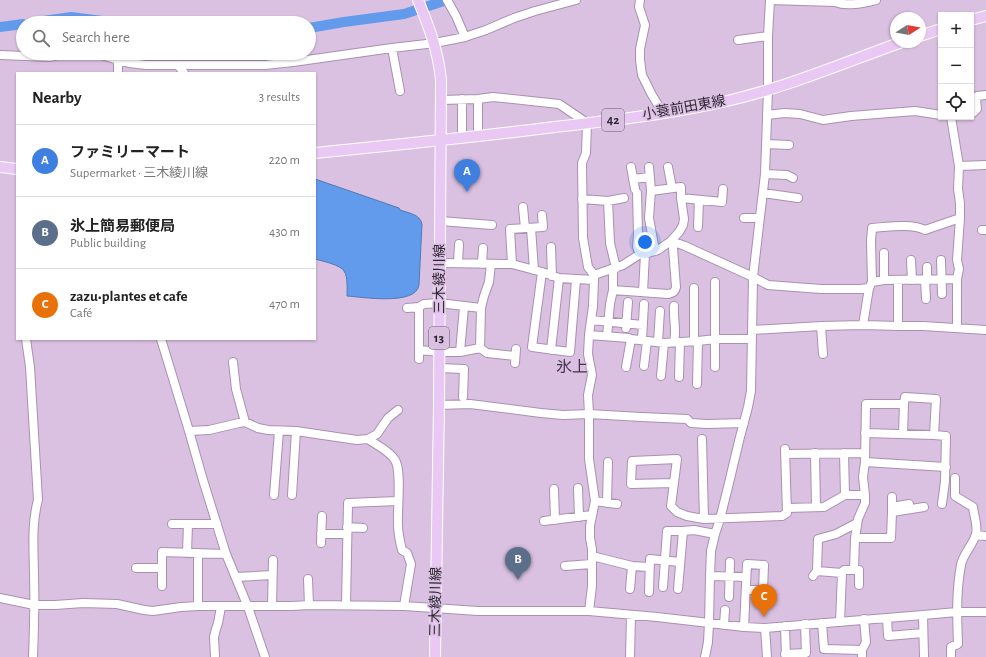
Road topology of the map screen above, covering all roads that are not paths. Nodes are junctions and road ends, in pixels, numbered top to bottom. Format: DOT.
graph roads {
  1 [pos="418,0"];
  2 [pos="447,0"];
  3 [pos="576,0"];
  4 [pos="640,0"];
  5 [pos="770,0"];
  6 [pos="876,0"];
  7 [pos="986,16"];
  8 [pos="974,19"];
  9 [pos="938,30"];
  10 [pos="926,34"];
  11 [pos="768,36"];
  12 [pos="465,37"];
  13 [pos="738,40"];
  14 [pos="434,43"];
  15 [pos="890,46"];
  16 [pos="392,48"];
  17 [pos="0,55"];
  18 [pos="16,56"];
  19 [pos="316,59"];
  20 [pos="118,60"];
  21 [pos="307,60"];
  22 [pos="178,65"];
  23 [pos="118,72"];
  24 [pos="183,72"];
  25 [pos="768,90"];
  26 [pos="400,91"];
  27 [pos="986,95"];
  28 [pos="462,99"];
  29 [pos="478,99"];
  30 [pos="441,100"];
  31 [pos="974,112"];
  32 [pos="663,113"];
  33 [pos="767,115"];
  34 [pos="938,115"];
  35 [pos="950,120"];
  36 [pos="587,123"];
  37 [pos="478,136"];
  38 [pos="462,138"];
  39 [pos="441,141"];
  40 [pos="766,144"];
  41 [pos="789,145"];
  42 [pos="316,153"];
  43 [pos="986,165"];
  44 [pos="959,166"];
  45 [pos="0,167"];
  46 [pos="631,167"];
  47 [pos="649,167"];
  48 [pos="668,167"];
  49 [pos="16,170"];
  50 [pos="765,174"];
  51 [pos="650,177"];
  52 [pos="793,178"];
  53 [pos="633,179"];
  54 [pos="672,188"];
  55 [pos="723,189"];
  56 [pos="651,191"];
  57 [pos="763,193"];
  58 [pos="624,198"];
  59 [pos="681,198"];
  60 [pos="798,198"];
  61 [pos="582,199"];
  62 [pos="699,200"];
  63 [pos="608,201"];
  64 [pos="523,207"];
  65 [pos="542,215"];
  66 [pos="744,218"];
  67 [pos="760,218"];
  68 [pos="960,218"];
  69 [pos="440,221"];
  70 [pos="492,225"];
  71 [pos="698,227"];
  72 [pos="528,228"];
  73 [pos="673,242"];
  74 [pos="459,244"];
  75 [pos="551,247"];
  76 [pos="483,248"];
  77 [pos="655,251"];
  78 [pos="884,253"];
  79 [pos="643,254"];
  80 [pos="911,260"];
  81 [pos="941,260"];
  82 [pos="440,263"];
  83 [pos="458,263"];
  84 [pos="482,264"];
  85 [pos="491,264"];
  86 [pos="512,264"];
  87 [pos="927,267"];
  88 [pos="614,269"];
  89 [pos="538,271"];
  90 [pos="555,277"];
  91 [pos="753,277"];
  92 [pos="594,278"];
  93 [pos="926,279"];
  94 [pos="941,279"];
  95 [pos="957,279"];
  96 [pos="576,280"];
  97 [pos="884,280"];
  98 [pos="898,280"];
  99 [pos="912,280"];
  100 [pos="715,282"];
  101 [pos="871,285"];
  102 [pos="694,288"];
  103 [pos="613,290"];
  104 [pos="643,292"];
  105 [pos="942,294"];
  106 [pos="926,299"];
  107 [pos="628,302"];
  108 [pos="439,303"];
  109 [pos="644,304"];
  110 [pos="419,306"];
  111 [pos="674,306"];
  112 [pos="464,307"];
  113 [pos="407,308"];
  114 [pos="481,308"];
  115 [pos="660,311"];
  116 [pos="591,320"];
  117 [pos="608,322"];
  118 [pos="643,325"];
  119 [pos="863,325"];
  120 [pos="626,326"];
  121 [pos="821,326"];
  122 [pos="898,326"];
  123 [pos="957,328"];
  124 [pos="752,330"];
  125 [pos="986,330"];
  126 [pos="589,335"];
  127 [pos="607,336"];
  128 [pos="716,338"];
  129 [pos="631,339"];
  130 [pos="752,339"];
  131 [pos="26,340"];
  132 [pos="161,340"];
  133 [pos="644,341"];
  134 [pos="696,341"];
  135 [pos="661,342"];
  136 [pos="677,342"];
  137 [pos="480,348"];
  138 [pos="551,350"];
  139 [pos="439,352"];
  140 [pos="460,352"];
  141 [pos="823,354"];
  142 [pos="515,356"];
  143 [pos="233,362"];
  144 [pos="644,366"];
  145 [pos="626,367"];
  146 [pos="715,367"];
  147 [pos="439,368"];
  148 [pos="661,376"];
  149 [pos="679,377"];
  150 [pos="698,384"];
  151 [pos="463,396"];
  152 [pos="904,404"];
  153 [pos="439,405"];
  154 [pos="398,410"];
  155 [pos="589,414"];
  156 [pos="245,422"];
  157 [pos="744,423"];
  158 [pos="189,431"];
  159 [pos="279,431"];
  160 [pos="296,431"];
  161 [pos="866,433"];
  162 [pos="903,434"];
  163 [pos="934,435"];
  164 [pos="368,439"];
  165 [pos="702,439"];
  166 [pos="815,453"];
  167 [pos="844,453"];
  168 [pos="865,453"];
  169 [pos="608,462"];
  170 [pos="865,462"];
  171 [pos="946,467"];
  172 [pos="955,478"];
  173 [pos="674,483"];
  174 [pos="593,484"];
  175 [pos="608,485"];
  176 [pos="578,488"];
  177 [pos="554,489"];
  178 [pos="274,494"];
  179 [pos="292,495"];
  180 [pos="845,495"];
  181 [pos="865,495"];
  182 [pos="892,497"];
  183 [pos="595,501"];
  184 [pos="398,502"];
  185 [pos="607,503"];
  186 [pos="617,504"];
  187 [pos="909,504"];
  188 [pos="942,504"];
  189 [pos="816,507"];
  190 [pos="924,507"];
  191 [pos="787,508"];
  192 [pos="892,510"];
  193 [pos="592,515"];
  194 [pos="322,516"];
  195 [pos="579,517"];
  196 [pos="720,519"];
  197 [pos="555,520"];
  198 [pos="704,520"];
  199 [pos="544,521"];
  200 [pos="857,523"];
  201 [pos="172,524"];
  202 [pos="188,524"];
  203 [pos="217,524"];
  204 [pos="363,528"];
  205 [pos="347,530"];
  206 [pos="682,531"];
  207 [pos="322,534"];
  208 [pos="715,534"];
  209 [pos="976,535"];
  210 [pos="986,536"];
  211 [pos="855,538"];
  212 [pos="321,543"];
  213 [pos="188,553"];
  214 [pos="198,553"];
  215 [pos="226,554"];
  216 [pos="273,560"];
  217 [pos="591,560"];
  218 [pos="665,560"];
  219 [pos="680,562"];
  220 [pos="730,562"];
  221 [pos="565,566"];
  222 [pos="632,566"];
  223 [pos="649,567"];
  224 [pos="136,568"];
  225 [pos="162,568"];
  226 [pos="854,570"];
  227 [pos="842,573"];
  228 [pos="272,575"];
  229 [pos="710,576"];
  230 [pos="236,577"];
  231 [pos="729,577"];
  232 [pos="746,577"];
  233 [pos="308,580"];
  234 [pos="859,585"];
  235 [pos="162,586"];
  236 [pos="663,587"];
  237 [pos="630,589"];
  238 [pos="678,589"];
  239 [pos="746,590"];
  240 [pos="649,592"];
  241 [pos="728,597"];
  242 [pos="0,598"];
  243 [pos="34,605"];
  244 [pos="309,605"];
  245 [pos="346,605"];
  246 [pos="198,606"];
  247 [pos="272,606"];
  248 [pos="404,606"];
  249 [pos="221,607"];
  250 [pos="248,607"];
  251 [pos="436,608"];
  252 [pos="725,610"];
  253 [pos="589,612"];
  254 [pos="957,612"];
  255 [pos="986,612"];
  256 [pos="631,615"];
  257 [pos="924,615"];
  258 [pos="887,618"];
  259 [pos="864,620"];
  260 [pos="840,622"];
  261 [pos="709,623"];
  262 [pos="822,623"];
  263 [pos="805,624"];
  264 [pos="724,625"];
  265 [pos="785,626"];
  266 [pos="744,627"];
  267 [pos="765,628"];
  268 [pos="923,633"];
  269 [pos="862,654"];
  270 [pos="786,655"];
  271 [pos="33,657"];
  272 [pos="215,657"];
  273 [pos="266,657"];
  274 [pos="435,657"];
  275 [pos="630,657"];
  276 [pos="705,657"];
  277 [pos="767,657"];
  278 [pos="924,657"];
  279 [pos="951,657"];
  1 -- 14 [label="main road, 三木綾川線 / 13"];
  2 -- 12 [label="street"];
  3 -- 12 [label="street"];
  4 -- 32 [label="street"];
  5 -- 6 [label="street"];
  5 -- 11 [label="street"];
  7 -- 8 [label="main road"];
  9 -- 10 [label="main road"];
  11 -- 13 [label="street"];
  11 -- 25 [label="street"];
  12 -- 14 [label="street"];
  14 -- 16 [label="street"];
  14 -- 30 [label="main road, 三木綾川線 / 13"];
  15 -- 25 [label="main road, 小蓑前田東線 / 42"];
  16 -- 19 [label="street"];
  16 -- 26 [label="street"];
  17 -- 18 [label="street"];
  20 -- 22 [label="street"];
  20 -- 23 [label="street"];
  21 -- 22 [label="street"];
  22 -- 24 [label="street"];
  25 -- 32 [label="main road, 小蓑前田東線 / 42"];
  25 -- 33 [label="street"];
  27 -- 31 [label="street"];
  28 -- 29 [label="street"];
  28 -- 30 [label="street"];
  28 -- 38 [label="street"];
  29 -- 36 [label="street"];
  29 -- 37 [label="street"];
  30 -- 39 [label="main road, 三木綾川線 / 13"];
  32 -- 36 [label="main road, 小蓑前田東線 / 42"];
  33 -- 34 [label="street"];
  33 -- 40 [label="street"];
  35 -- 44 [label="street"];
  36 -- 37 [label="main road, 小蓑前田東線 / 42"];
  36 -- 61 [label="street"];
  37 -- 38 [label="main road, 小蓑前田東線 / 42"];
  38 -- 39 [label="main road, 小蓑前田東線 / 42"];
  39 -- 42 [label="main road, 小蓑前田東線 / 42"];
  39 -- 69 [label="main road, 三木綾川線 / 13"];
  40 -- 41 [label="street"];
  40 -- 50 [label="street"];
  43 -- 44 [label="street"];
  44 -- 68 [label="street"];
  45 -- 49 [label="main road"];
  46 -- 53 [label="street"];
  47 -- 51 [label="street"];
  48 -- 54 [label="street"];
  50 -- 52 [label="street"];
  50 -- 57 [label="street"];
  51 -- 53 [label="street"];
  51 -- 56 [label="street"];
  53 -- 79 [label="street"];
  54 -- 56 [label="street"];
  54 -- 59 [label="street"];
  55 -- 62 [label="street"];
  56 -- 77 [label="street"];
  57 -- 60 [label="street"];
  57 -- 67 [label="street"];
  58 -- 63 [label="street"];
  59 -- 62 [label="street"];
  59 -- 73 [label="street"];
  61 -- 63 [label="street"];
  61 -- 92 [label="street"];
  62 -- 71 [label="street"];
  63 -- 88 [label="street"];
  64 -- 72 [label="street"];
  65 -- 72 [label="street"];
  66 -- 67 [label="street"];
  67 -- 91 [label="street"];
  68 -- 95 [label="street"];
  68 -- 101 [label="street"];
  69 -- 70 [label="street"];
  69 -- 82 [label="main road, 三木綾川線 / 13"];
  72 -- 86 [label="street"];
  72 -- 89 [label="street"];
  73 -- 77 [label="street"];
  73 -- 91 [label="street"];
  73 -- 104 [label="street"];
  74 -- 83 [label="street"];
  75 -- 90 [label="street"];
  76 -- 84 [label="street"];
  77 -- 79 [label="street"];
  78 -- 97 [label="street"];
  79 -- 88 [label="street"];
  79 -- 104 [label="street"];
  80 -- 99 [label="street"];
  81 -- 94 [label="street"];
  82 -- 83 [label="street"];
  82 -- 108 [label="main road, 三木綾川線 / 13"];
  83 -- 84 [label="street"];
  84 -- 85 [label="street"];
  85 -- 86 [label="street"];
  85 -- 114 [label="street"];
  86 -- 89 [label="street"];
  87 -- 93 [label="street"];
  88 -- 92 [label="street"];
  88 -- 103 [label="street"];
  89 -- 90 [label="street"];
  89 -- 138 [label="street"];
  90 -- 96 [label="street"];
  90 -- 138 [label="street"];
  91 -- 101 [label="street"];
  91 -- 124 [label="street"];
  92 -- 96 [label="street"];
  92 -- 116 [label="street"];
  93 -- 94 [label="street"];
  93 -- 99 [label="street"];
  93 -- 106 [label="street"];
  94 -- 95 [label="street"];
  94 -- 105 [label="street"];
  95 -- 123 [label="street"];
  96 -- 138 [label="street"];
  97 -- 98 [label="street"];
  97 -- 101 [label="street"];
  98 -- 99 [label="street"];
  98 -- 122 [label="street"];
  100 -- 128 [label="street"];
  101 -- 119 [label="street"];
  102 -- 134 [label="street"];
  103 -- 104 [label="street"];
  103 -- 117 [label="street"];
  107 -- 120 [label="street"];
  108 -- 110 [label="street"];
  108 -- 112 [label="street"];
  108 -- 139 [label="main road, 三木綾川線 / 13"];
  109 -- 118 [label="street"];
  110 -- 113 [label="street"];
  110 -- 139 [label="street"];
  111 -- 136 [label="street"];
  112 -- 114 [label="street"];
  112 -- 140 [label="street"];
  114 -- 137 [label="street"];
  115 -- 135 [label="street"];
  116 -- 117 [label="street"];
  116 -- 126 [label="street"];
  117 -- 120 [label="street"];
  117 -- 127 [label="street"];
  118 -- 120 [label="street"];
  118 -- 133 [label="street"];
  119 -- 121 [label="street"];
  119 -- 122 [label="street"];
  121 -- 124 [label="street"];
  121 -- 141 [label="street"];
  122 -- 123 [label="street"];
  123 -- 125 [label="street"];
  124 -- 130 [label="street"];
  126 -- 127 [label="street"];
  126 -- 155 [label="street"];
  127 -- 129 [label="street"];
  128 -- 130 [label="street"];
  128 -- 134 [label="street"];
  128 -- 146 [label="street"];
  129 -- 133 [label="street"];
  129 -- 145 [label="street"];
  130 -- 157 [label="street"];
  131 -- 243 [label="street"];
  132 -- 158 [label="street"];
  133 -- 135 [label="street"];
  133 -- 144 [label="street"];
  134 -- 136 [label="street"];
  134 -- 150 [label="street"];
  135 -- 136 [label="street"];
  135 -- 148 [label="street"];
  136 -- 149 [label="street"];
  137 -- 140 [label="street"];
  137 -- 142 [label="street"];
  139 -- 140 [label="street"];
  139 -- 147 [label="main road, 三木綾川線 / 13"];
  143 -- 156 [label="street"];
  147 -- 151 [label="street"];
  147 -- 153 [label="main road, 三木綾川線 / 13"];
  152 -- 161 [label="street"];
  152 -- 162 [label="street"];
  152 -- 163 [label="street"];
  153 -- 155 [label="street"];
  153 -- 251 [label="main road, 三木綾川線 / 13"];
  154 -- 164 [label="street"];
  155 -- 157 [label="street"];
  155 -- 174 [label="street"];
  156 -- 158 [label="street"];
  156 -- 159 [label="street"];
  157 -- 196 [label="street"];
  158 -- 203 [label="street"];
  159 -- 160 [label="street"];
  159 -- 178 [label="street"];
  160 -- 164 [label="street"];
  160 -- 179 [label="street"];
  161 -- 162 [label="street"];
  161 -- 168 [label="street"];
  162 -- 163 [label="street"];
  163 -- 171 [label="street"];
  164 -- 184 [label="street"];
  165 -- 198 [label="street"];
  166 -- 167 [label="street"];
  166 -- 189 [label="street"];
  166 -- 191 [label="street"];
  167 -- 168 [label="street"];
  167 -- 180 [label="street"];
  168 -- 170 [label="street"];
  169 -- 175 [label="street"];
  170 -- 171 [label="street"];
  170 -- 181 [label="street"];
  171 -- 188 [label="street"];
  172 -- 209 [label="street"];
  173 -- 173 [label="street"];
  173 -- 198 [label="street"];
  174 -- 175 [label="street"];
  174 -- 183 [label="street"];
  175 -- 185 [label="street"];
  176 -- 195 [label="street"];
  177 -- 197 [label="street"];
  180 -- 181 [label="street"];
  180 -- 189 [label="street"];
  181 -- 200 [label="street"];
  182 -- 192 [label="street"];
  183 -- 185 [label="street"];
  183 -- 193 [label="street"];
  184 -- 205 [label="street"];
  184 -- 248 [label="street"];
  185 -- 186 [label="street"];
  187 -- 192 [label="street"];
  189 -- 191 [label="street"];
  190 -- 192 [label="street"];
  191 -- 196 [label="street"];
  192 -- 211 [label="street"];
  193 -- 195 [label="street"];
  193 -- 217 [label="street"];
  194 -- 207 [label="street"];
  195 -- 197 [label="street"];
  196 -- 198 [label="street"];
  196 -- 208 [label="street"];
  197 -- 199 [label="street"];
  200 -- 211 [label="street"];
  200 -- 227 [label="street"];
  201 -- 202 [label="street"];
  202 -- 203 [label="street"];
  202 -- 213 [label="street"];
  203 -- 215 [label="street"];
  204 -- 205 [label="street"];
  205 -- 207 [label="street"];
  205 -- 245 [label="street"];
  206 -- 208 [label="street"];
  206 -- 218 [label="street"];
  206 -- 219 [label="street"];
  207 -- 212 [label="street"];
  208 -- 229 [label="street"];
  209 -- 210 [label="street"];
  209 -- 254 [label="street"];
  211 -- 226 [label="street"];
  213 -- 214 [label="street"];
  213 -- 225 [label="street"];
  214 -- 215 [label="street"];
  214 -- 246 [label="street"];
  215 -- 230 [label="street"];
  216 -- 228 [label="street"];
  217 -- 221 [label="street"];
  217 -- 222 [label="street"];
  217 -- 253 [label="street"];
  218 -- 219 [label="street"];
  218 -- 223 [label="street"];
  218 -- 236 [label="street"];
  219 -- 238 [label="street"];
  220 -- 231 [label="street"];
  222 -- 223 [label="street"];
  222 -- 237 [label="street"];
  223 -- 240 [label="street"];
  224 -- 225 [label="street"];
  225 -- 235 [label="street"];
  226 -- 227 [label="street"];
  226 -- 234 [label="street"];
  227 -- 260 [label="street"];
  228 -- 230 [label="street"];
  228 -- 247 [label="street"];
  229 -- 231 [label="street"];
  229 -- 261 [label="street"];
  230 -- 250 [label="street"];
  231 -- 232 [label="street"];
  231 -- 241 [label="street"];
  232 -- 239 [label="street"];
  232 -- 239 [label="street"];
  233 -- 244 [label="street"];
  239 -- 266 [label="street"];
  242 -- 243 [label="street"];
  243 -- 246 [label="street"];
  243 -- 271 [label="street"];
  244 -- 245 [label="street"];
  244 -- 247 [label="street"];
  245 -- 248 [label="street"];
  246 -- 249 [label="street"];
  247 -- 250 [label="street"];
  248 -- 251 [label="street"];
  249 -- 250 [label="street"];
  249 -- 272 [label="street"];
  250 -- 273 [label="street"];
  251 -- 253 [label="street"];
  251 -- 274 [label="main road, 三木綾川線 / 13"];
  252 -- 264 [label="street"];
  253 -- 256 [label="street"];
  254 -- 255 [label="street"];
  254 -- 257 [label="street"];
  254 -- 279 [label="street"];
  256 -- 261 [label="street"];
  256 -- 275 [label="street"];
  257 -- 258 [label="street"];
  257 -- 268 [label="street"];
  258 -- 259 [label="street"];
  258 -- 268 [label="street"];
  259 -- 260 [label="street"];
  259 -- 269 [label="street"];
  260 -- 262 [label="street"];
  261 -- 264 [label="street"];
  261 -- 276 [label="street"];
  262 -- 263 [label="street"];
  262 -- 269 [label="street"];
  263 -- 265 [label="street"];
  263 -- 270 [label="street"];
  264 -- 266 [label="street"];
  265 -- 267 [label="street"];
  265 -- 270 [label="street"];
  266 -- 267 [label="street"];
  267 -- 277 [label="street"];
  268 -- 278 [label="street"];
}
